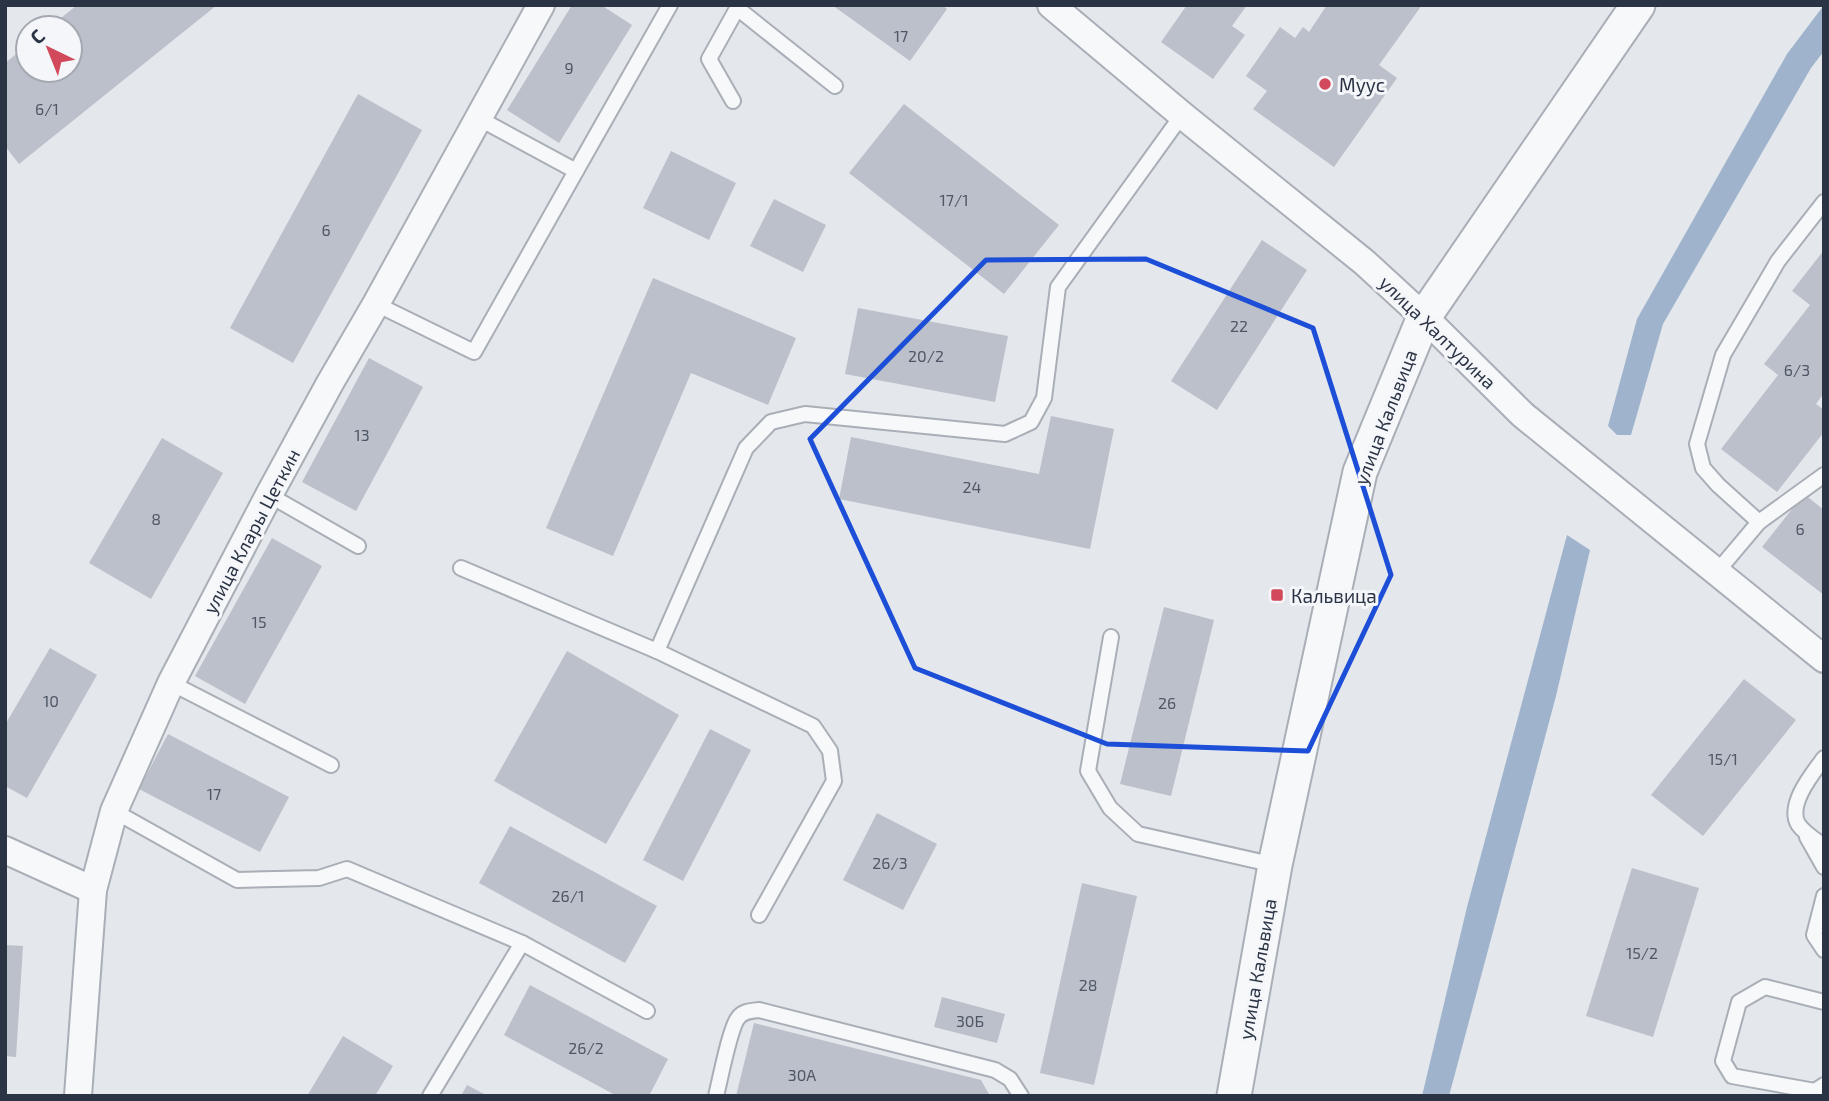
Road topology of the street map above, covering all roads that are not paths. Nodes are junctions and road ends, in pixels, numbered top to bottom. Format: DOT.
graph roads {
  1 [pos="541,5"];
  2 [pos="670,5"];
  3 [pos="1051,5"];
  4 [pos="1638,5"];
  5 [pos="738,7"];
  6 [pos="835,86"];
  7 [pos="733,101"];
  8 [pos="1182,115"];
  9 [pos="478,118"];
  10 [pos="576,171"];
  11 [pos="1824,202"];
  12 [pos="376,304"];
  13 [pos="1424,317"];
  14 [pos="1824,475"];
  15 [pos="269,495"];
  16 [pos="1759,522"];
  17 [pos="358,546"];
  18 [pos="461,568"];
  19 [pos="1716,573"];
  20 [pos="1111,637"];
  21 [pos="657,652"];
  22 [pos="1824,659"];
  23 [pos="171,683"];
  24 [pos="1824,758"];
  25 [pos="331,765"];
  26 [pos="114,811"];
  27 [pos="1802,830"];
  28 [pos="1824,846"];
  29 [pos="5,850"];
  30 [pos="1275,865"];
  31 [pos="1824,867"];
  32 [pos="93,890"];
  33 [pos="1824,896"];
  34 [pos="760,915"];
  35 [pos="522,943"];
  36 [pos="1824,950"];
  37 [pos="1824,1002"];
  38 [pos="647,1011"];
  39 [pos="1824,1085"];
  40 [pos="78,1096"];
  41 [pos="430,1096"];
  42 [pos="716,1096"];
  43 [pos="1021,1096"];
  44 [pos="1234,1096"];
  1 -- 9 [label="street, улица Клары Цеткин"];
  2 -- 10 [label="lane"];
  3 -- 8 [label="street, улица Халтурина"];
  4 -- 13 [label="street, улица Кальвица"];
  5 -- 6 [label="lane"];
  5 -- 7 [label="lane"];
  8 -- 13 [label="street, улица Халтурина"];
  8 -- 21 [label="lane"];
  9 -- 10 [label="lane"];
  9 -- 12 [label="street, улица Клары Цеткин"];
  10 -- 12 [label="lane"];
  11 -- 16 [label="lane"];
  12 -- 15 [label="street, улица Клары Цеткин"];
  13 -- 19 [label="street, улица Халтурина"];
  13 -- 30 [label="street, улица Кальвица"];
  14 -- 16 [label="lane"];
  15 -- 17 [label="lane"];
  15 -- 23 [label="street, улица Клары Цеткин"];
  16 -- 19 [label="lane"];
  18 -- 21 [label="lane"];
  19 -- 22 [label="street, улица Халтурина"];
  20 -- 30 [label="lane"];
  21 -- 34 [label="lane"];
  23 -- 25 [label="lane"];
  23 -- 26 [label="street, улица Клары Цеткин"];
  24 -- 27 [label="lane"];
  26 -- 32 [label="street, улица Клары Цеткин"];
  26 -- 35 [label="lane"];
  27 -- 28 [label="lane"];
  27 -- 31 [label="lane"];
  29 -- 32 [label="street"];
  30 -- 44 [label="street, улица Кальвица"];
  32 -- 40 [label="street, улица Клары Цеткин"];
  33 -- 36 [label="lane"];
  35 -- 38 [label="lane"];
  35 -- 41 [label="lane"];
  37 -- 39 [label="lane"];
  42 -- 43 [label="lane"];
}
